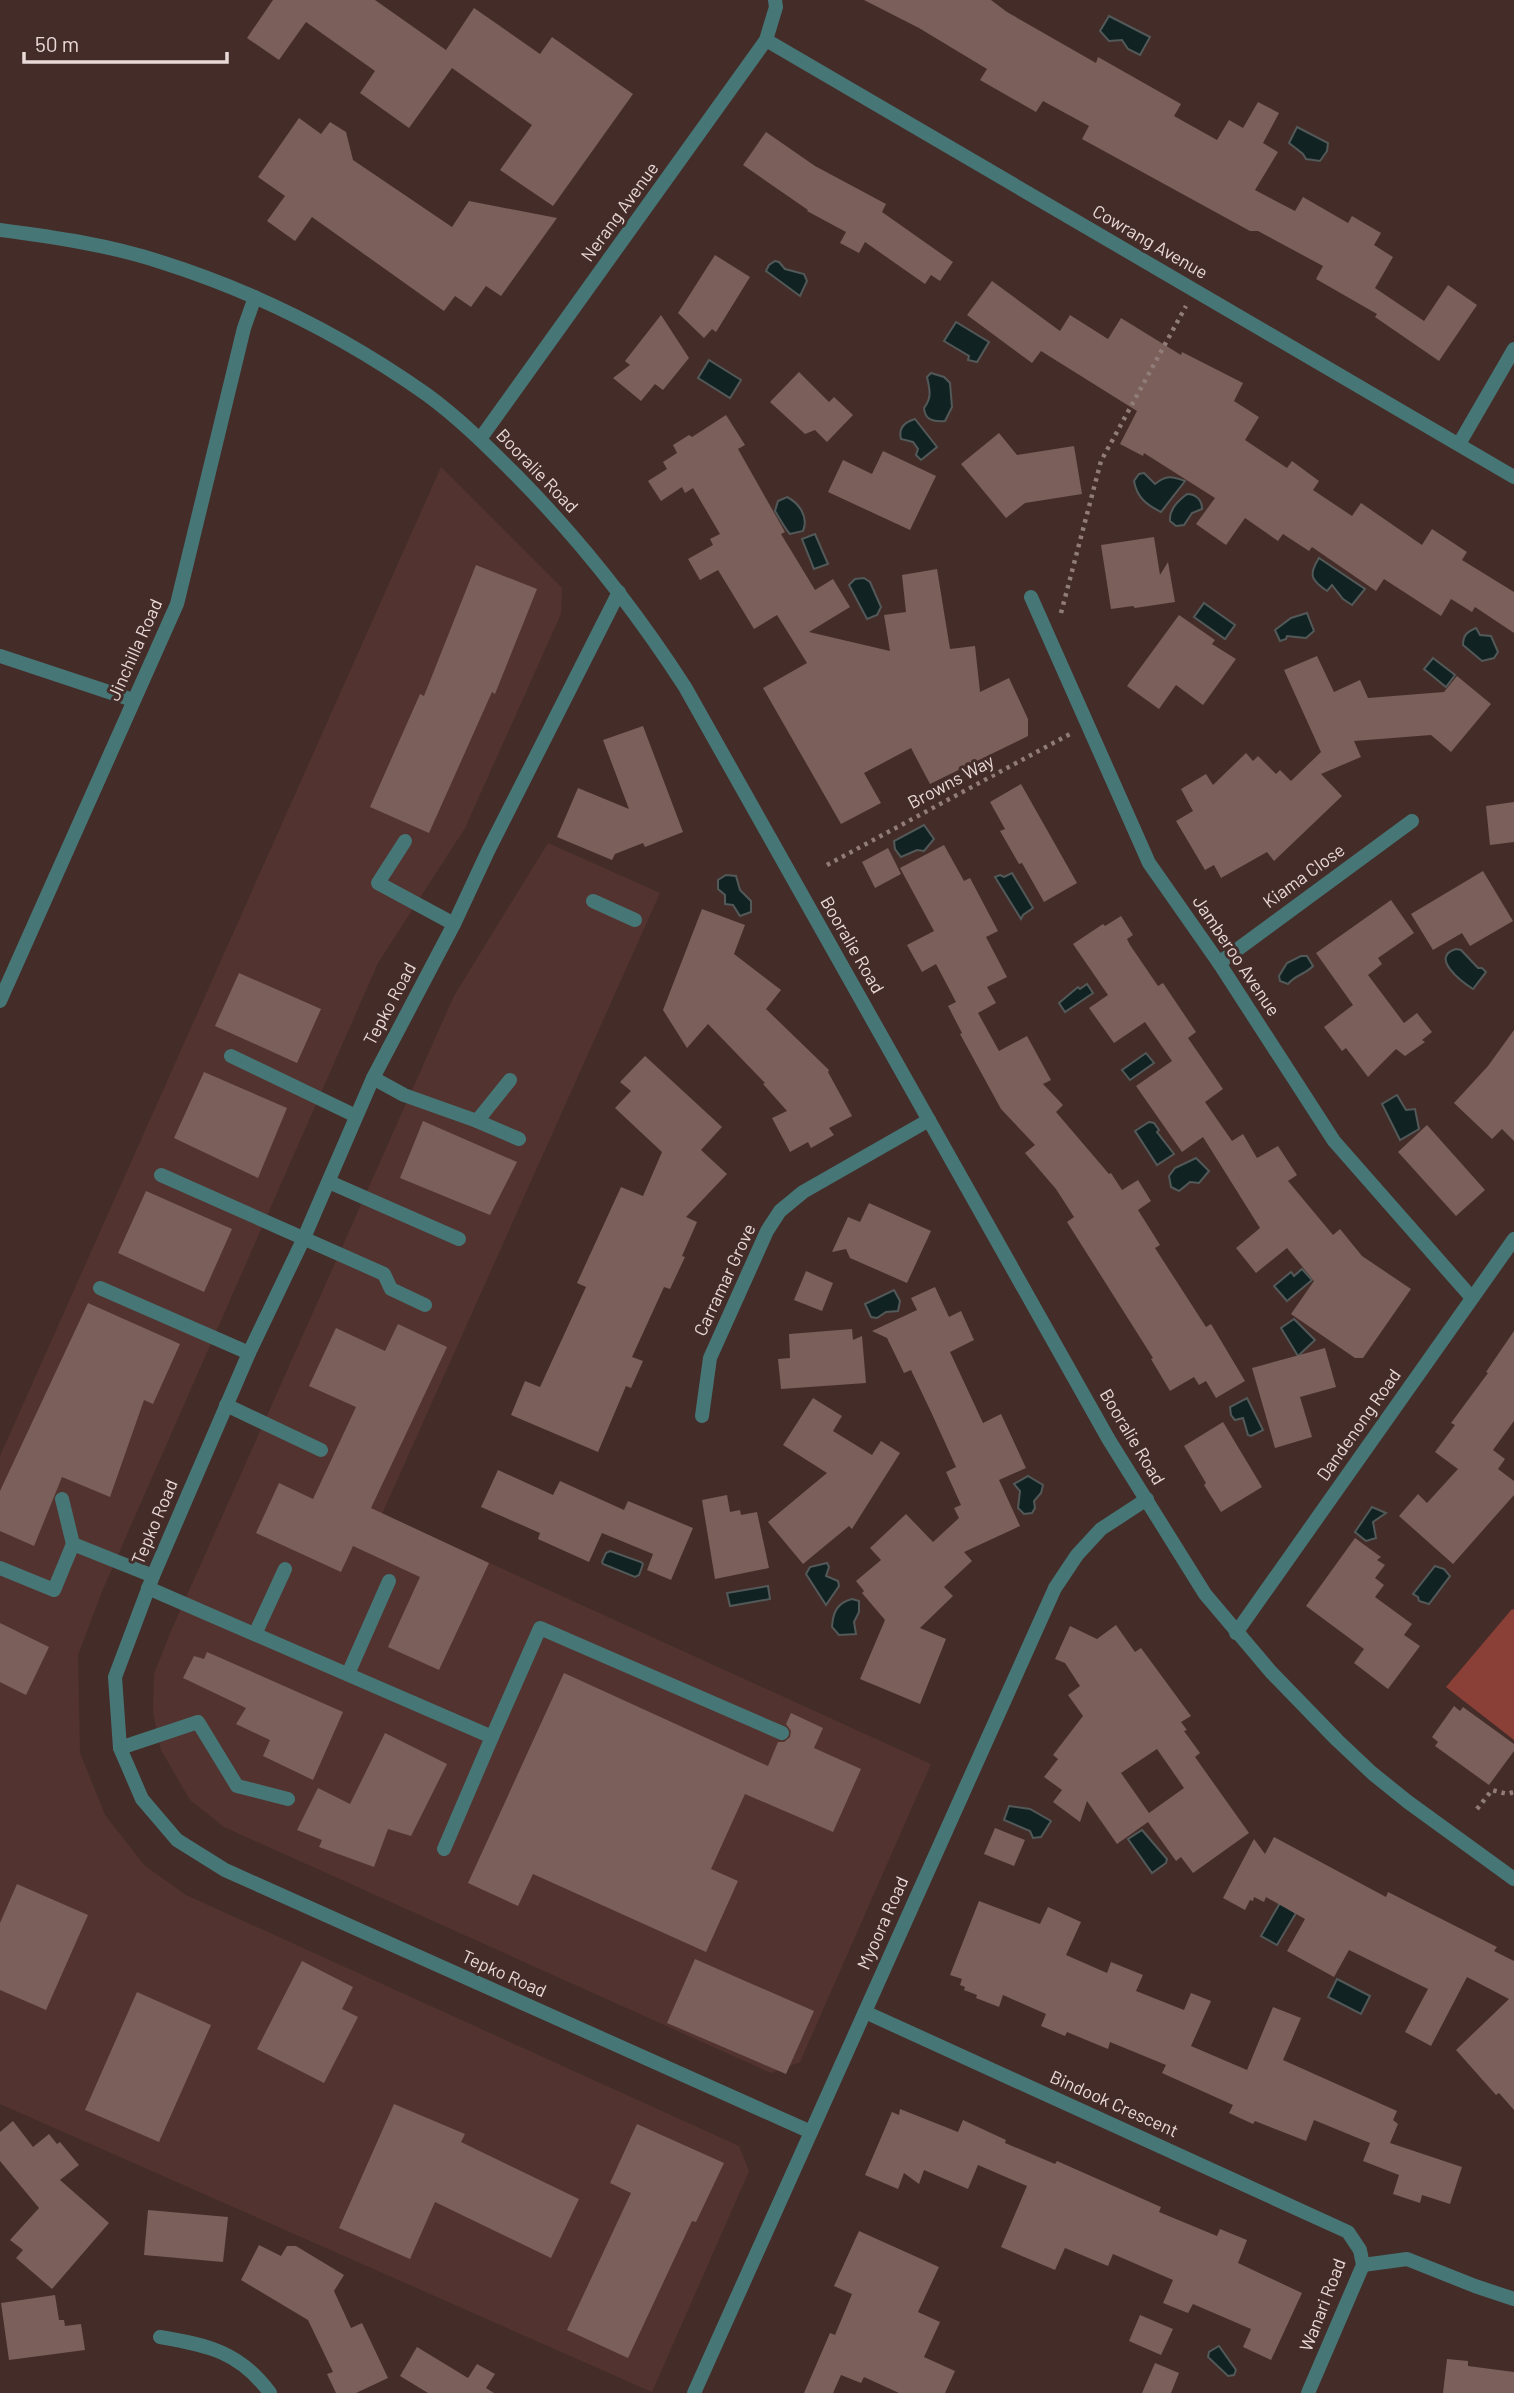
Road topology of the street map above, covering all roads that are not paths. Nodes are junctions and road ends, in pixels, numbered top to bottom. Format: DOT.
graph roads {
  1 [pos="775,0"];
  2 [pos="766,40"];
  3 [pos="0,229"];
  4 [pos="255,298"];
  5 [pos="1514,349"];
  6 [pos="480,439"];
  7 [pos="1459,444"];
  8 [pos="1514,477"];
  9 [pos="619,592"];
  10 [pos="1031,597"];
  11 [pos="0,656"];
  12 [pos="133,700"];
  13 [pos="1412,821"];
  14 [pos="405,841"];
  15 [pos="593,901"];
  16 [pos="635,920"];
  17 [pos="454,924"];
  18 [pos="1219,962"];
  19 [pos="0,1001"];
  20 [pos="231,1056"];
  21 [pos="373,1078"];
  22 [pos="510,1080"];
  23 [pos="356,1116"];
  24 [pos="929,1120"];
  25 [pos="477,1121"];
  26 [pos="519,1139"];
  27 [pos="161,1175"];
  28 [pos="329,1182"];
  29 [pos="1514,1239"];
  30 [pos="303,1240"];
  31 [pos="459,1240"];
  32 [pos="100,1287"];
  33 [pos="1472,1298"];
  34 [pos="425,1305"];
  35 [pos="249,1353"];
  36 [pos="226,1405"];
  37 [pos="702,1416"];
  38 [pos="321,1450"];
  39 [pos="62,1499"];
  40 [pos="1147,1499"];
  41 [pos="73,1544"];
  42 [pos="0,1568"];
  43 [pos="285,1569"];
  44 [pos="389,1581"];
  45 [pos="150,1582"];
  46 [pos="1237,1633"];
  47 [pos="255,1634"];
  48 [pos="348,1674"];
  49 [pos="782,1733"];
  50 [pos="492,1737"];
  51 [pos="120,1748"];
  52 [pos="288,1799"];
  53 [pos="444,1849"];
  54 [pos="1514,1879"];
  55 [pos="865,2012"];
  56 [pos="811,2132"];
  57 [pos="1348,2232"];
  58 [pos="1363,2264"];
  59 [pos="1514,2298"];
  60 [pos="160,2337"];
  61 [pos="270,2393"];
  62 [pos="694,2393"];
  63 [pos="1308,2393"];
  1 -- 2 [label="street, Nerang Avenue"];
  2 -- 6 [label="street, Nerang Avenue"];
  2 -- 7 [label="street, Cowrang Avenue"];
  3 -- 4 [label="street, Booralie Road"];
  4 -- 6 [label="street, Booralie Road"];
  4 -- 12 [label="street, Jinchilla Road"];
  5 -- 7 [label="street"];
  6 -- 9 [label="street, Booralie Road"];
  7 -- 8 [label="street, Cowrang Avenue"];
  9 -- 17 [label="street, Tepko Road"];
  9 -- 24 [label="street, Booralie Road"];
  10 -- 18 [label="street, Jamberoo Avenue"];
  11 -- 12 [label="street"];
  12 -- 19 [label="street, Jinchilla Road"];
  13 -- 18 [label="street, Kiama Close"];
  14 -- 17 [label="street"];
  15 -- 16 [label="street"];
  17 -- 21 [label="street, Tepko Road"];
  18 -- 33 [label="street, Jamberoo Avenue"];
  20 -- 23 [label="street"];
  21 -- 23 [label="street, Tepko Road"];
  21 -- 25 [label="street"];
  22 -- 25 [label="street"];
  23 -- 28 [label="street, Tepko Road"];
  24 -- 37 [label="street, Carramar Grove"];
  24 -- 40 [label="street, Booralie Road"];
  25 -- 26 [label="street"];
  27 -- 30 [label="street"];
  28 -- 30 [label="street, Tepko Road"];
  28 -- 31 [label="street"];
  29 -- 33 [label="street, Dandenong Road"];
  30 -- 34 [label="street"];
  30 -- 35 [label="street, Tepko Road"];
  32 -- 35 [label="street"];
  33 -- 46 [label="street, Dandenong Road"];
  35 -- 36 [label="street, Tepko Road"];
  36 -- 38 [label="street"];
  36 -- 45 [label="street, Tepko Road"];
  39 -- 41 [label="street"];
  40 -- 46 [label="street, Booralie Road"];
  40 -- 55 [label="street, Myoora Road"];
  41 -- 42 [label="street"];
  41 -- 45 [label="street"];
  43 -- 47 [label="street"];
  44 -- 48 [label="street"];
  45 -- 47 [label="street"];
  45 -- 51 [label="street, Tepko Road"];
  46 -- 54 [label="street, Booralie Road"];
  47 -- 48 [label="street"];
  48 -- 50 [label="street"];
  49 -- 50 [label="street"];
  50 -- 53 [label="street"];
  51 -- 52 [label="street"];
  51 -- 56 [label="street, Tepko Road"];
  55 -- 56 [label="street, Myoora Road"];
  55 -- 57 [label="street, Bindook Crescent"];
  56 -- 62 [label="street, Myoora Road"];
  57 -- 58 [label="street, Wanari Road"];
  58 -- 59 [label="street"];
  58 -- 63 [label="street, Wanari Road"];
  60 -- 61 [label="street"];
}
